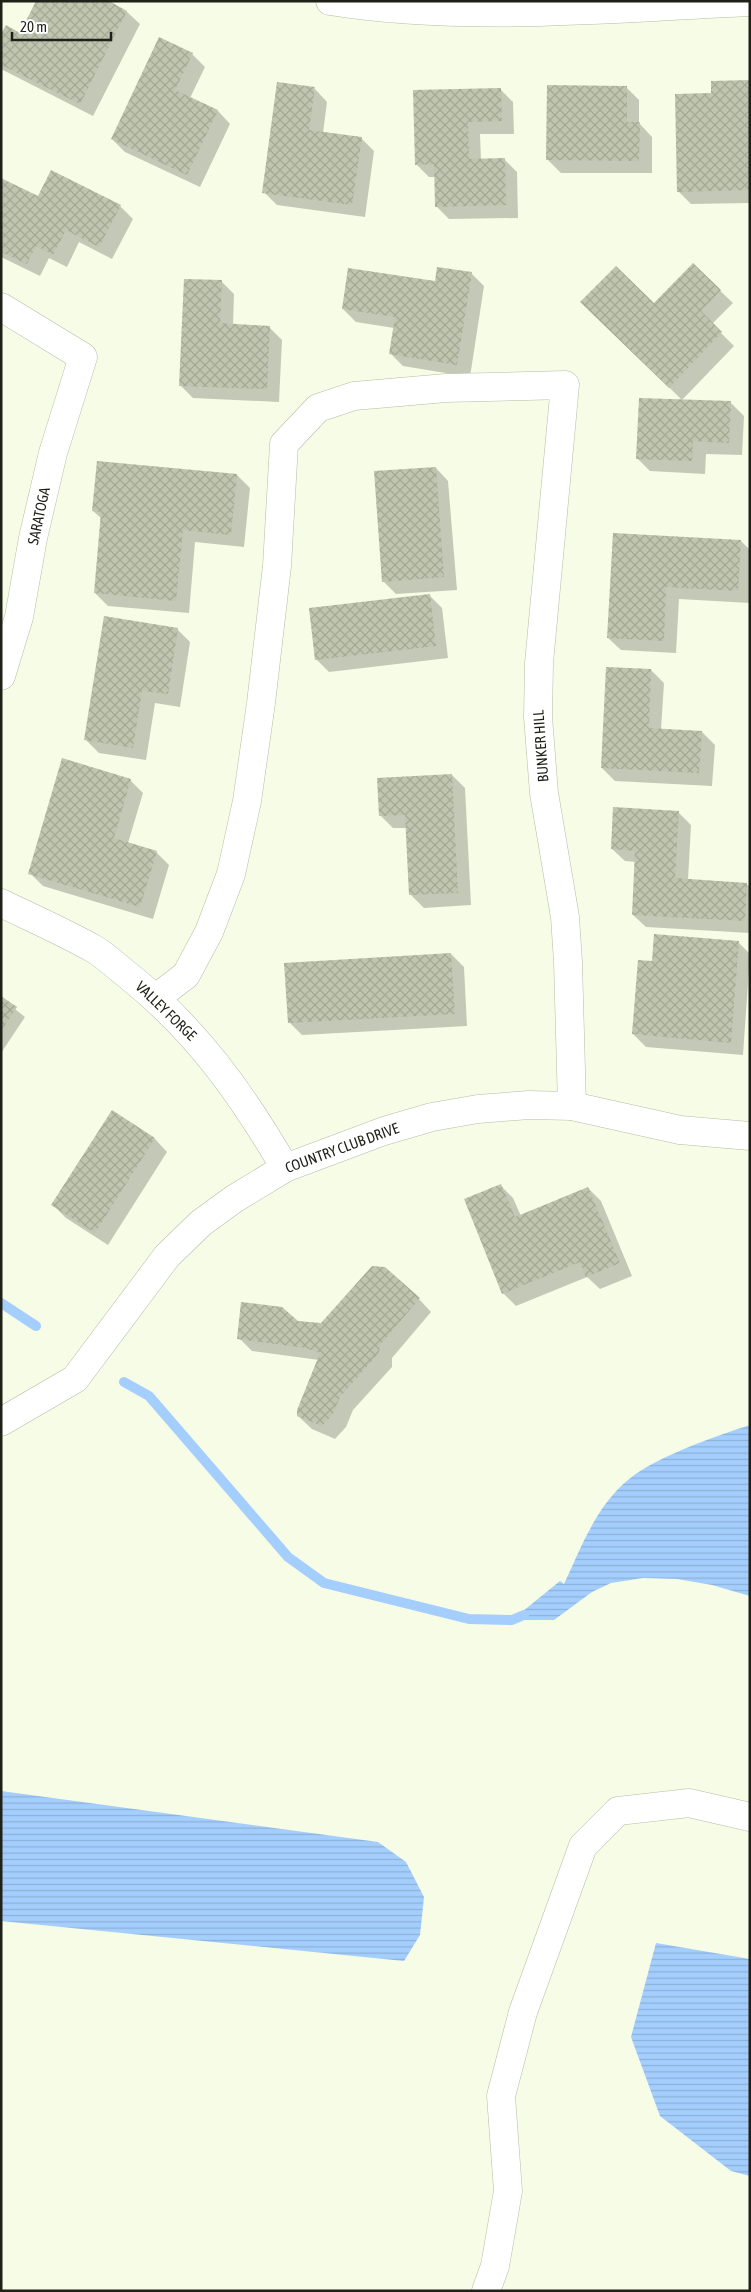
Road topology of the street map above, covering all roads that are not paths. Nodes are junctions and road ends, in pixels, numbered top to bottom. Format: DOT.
graph roads {
  1 [pos="330,1"];
  2 [pos="750,2"];
  3 [pos="1,307"];
  4 [pos="1,676"];
  5 [pos="1,903"];
  6 [pos="156,998"];
  7 [pos="572,1106"];
  8 [pos="750,1136"];
  9 [pos="284,1168"];
  10 [pos="1,1422"];
  11 [pos="750,1817"];
  12 [pos="486,2291"];
  1 -- 2 [label="street"];
  3 -- 4 [label="street, SARATOGA"];
  5 -- 6 [label="street, VALLEY FORGE"];
  6 -- 7 [label="street, BUNKER HILL"];
  6 -- 9 [label="street, VALLEY FORGE"];
  7 -- 8 [label="street, COUNTRY CLUB DRIVE"];
  7 -- 9 [label="street, COUNTRY CLUB DRIVE"];
  9 -- 10 [label="street, COUNTRY CLUB DRIVE"];
  11 -- 12 [label="street"];
}
